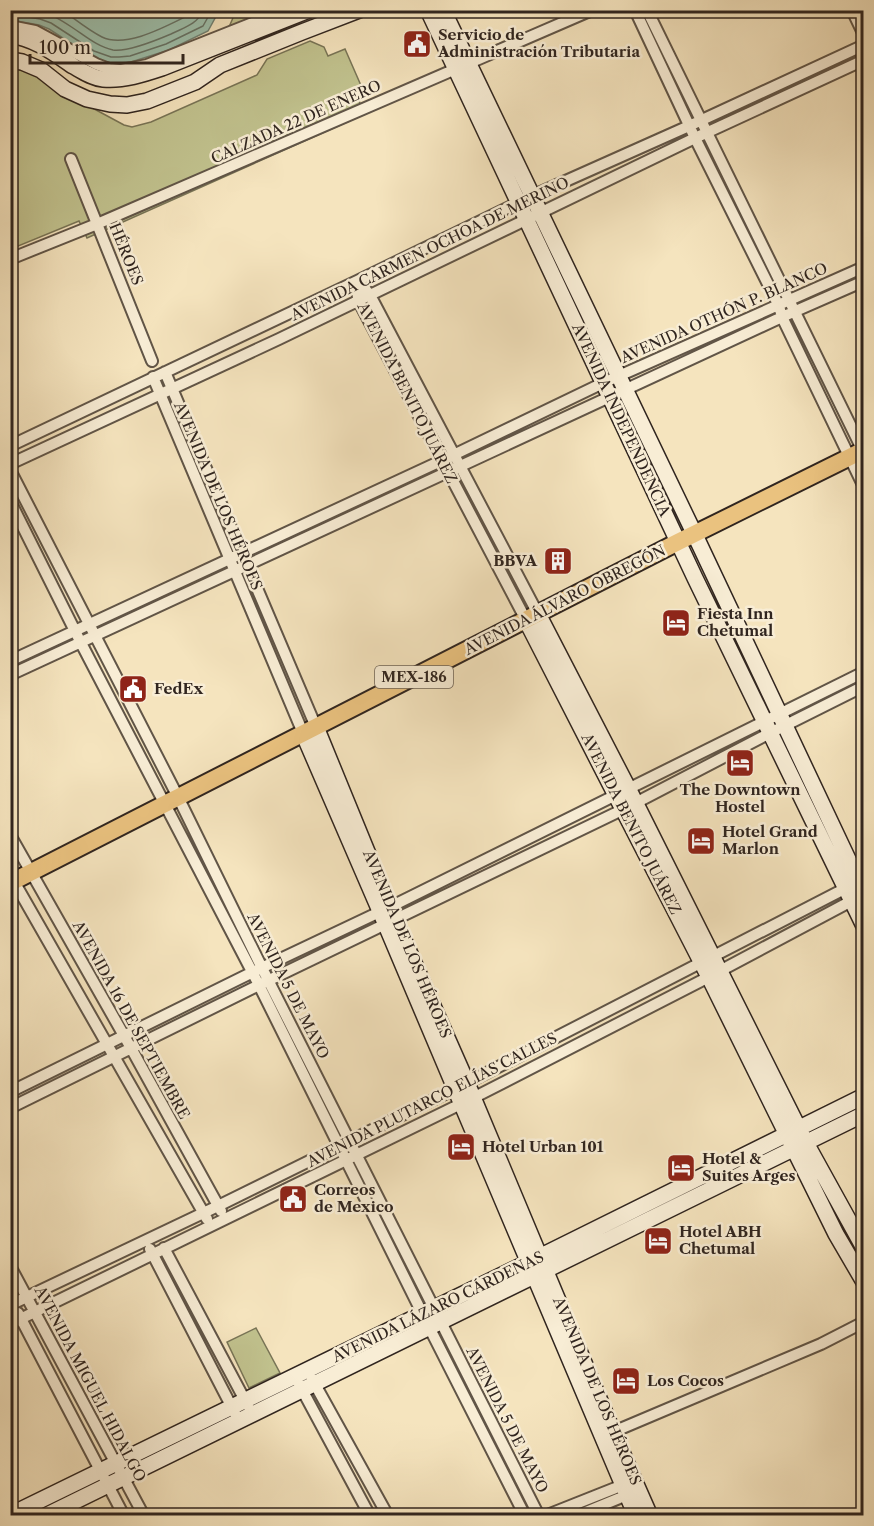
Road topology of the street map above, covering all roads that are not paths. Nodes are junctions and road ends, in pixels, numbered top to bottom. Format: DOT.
graph roads {
  1 [pos="359,10"];
  2 [pos="428,10"];
  3 [pos="443,10"];
  4 [pos="592,10"];
  5 [pos="634,10"];
  6 [pos="647,10"];
  7 [pos="852,10"];
  8 [pos="278,13"];
  9 [pos="302,13"];
  10 [pos="10,26"];
  11 [pos="302,32"];
  12 [pos="10,35"];
  13 [pos="864,35"];
  14 [pos="864,45"];
  15 [pos="10,60"];
  16 [pos="864,60"];
  17 [pos="462,66"];
  18 [pos="701,120"];
  19 [pos="689,126"];
  20 [pos="706,133"];
  21 [pos="695,138"];
  22 [pos="625,154"];
  23 [pos="71,159"];
  24 [pos="631,169"];
  25 [pos="532,196"];
  26 [pos="518,204"];
  27 [pos="540,212"];
  28 [pos="526,220"];
  29 [pos="97,224"];
  30 [pos="457,233"];
  31 [pos="465,249"];
  32 [pos="10,259"];
  33 [pos="864,267"];
  34 [pos="357,281"];
  35 [pos="864,281"];
  36 [pos="370,294"];
  37 [pos="358,300"];
  38 [pos="789,300"];
  39 [pos="780,311"];
  40 [pos="794,313"];
  41 [pos="270,322"];
  42 [pos="279,339"];
  43 [pos="152,361"];
  44 [pos="165,372"];
  45 [pos="153,377"];
  46 [pos="622,383"];
  47 [pos="172,388"];
  48 [pos="606,390"];
  49 [pos="160,394"];
  50 [pos="44,429"];
  51 [pos="51,445"];
  52 [pos="10,446"];
  53 [pos="860,453"];
  54 [pos="454,455"];
  55 [pos="443,460"];
  56 [pos="10,464"];
  57 [pos="460,467"];
  58 [pos="10,470"];
  59 [pos="448,472"];
  60 [pos="864,487"];
  61 [pos="10,501"];
  62 [pos="695,535"];
  63 [pos="678,543"];
  64 [pos="242,553"];
  65 [pos="230,559"];
  66 [pos="247,564"];
  67 [pos="235,570"];
  68 [pos="712,570"];
  69 [pos="694,578"];
  70 [pos="532,617"];
  71 [pos="88,625"];
  72 [pos="76,630"];
  73 [pos="94,636"];
  74 [pos="81,643"];
  75 [pos="753,658"];
  76 [pos="10,661"];
  77 [pos="737,667"];
  78 [pos="864,672"];
  79 [pos="10,675"];
  80 [pos="864,686"];
  81 [pos="782,720"];
  82 [pos="766,728"];
  83 [pos="310,730"];
  84 [pos="622,791"];
  85 [pos="172,800"];
  86 [pos="630,806"];
  87 [pos="10,835"];
  88 [pos="31,872"];
  89 [pos="12,880"];
  90 [pos="858,890"];
  91 [pos="388,915"];
  92 [pos="864,926"];
  93 [pos="321,939"];
  94 [pos="327,952"];
  95 [pos="711,967"];
  96 [pos="257,970"];
  97 [pos="264,983"];
  98 [pos="570,1031"];
  99 [pos="124,1036"];
  100 [pos="107,1044"];
  101 [pos="576,1044"];
  102 [pos="131,1048"];
  103 [pos="114,1057"];
  104 [pos="461,1085"];
  105 [pos="10,1092"];
  106 [pos="864,1096"];
  107 [pos="467,1100"];
  108 [pos="10,1108"];
  109 [pos="864,1114"];
  110 [pos="793,1131"];
  111 [pos="350,1141"];
  112 [pos="339,1146"];
  113 [pos="800,1146"];
  114 [pos="357,1155"];
  115 [pos="346,1160"];
  116 [pos="218,1206"];
  117 [pos="842,1209"];
  118 [pos="203,1213"];
  119 [pos="827,1216"];
  120 [pos="226,1219"];
  121 [pos="211,1227"];
  122 [pos="145,1241"];
  123 [pos="164,1248"];
  124 [pos="864,1248"];
  125 [pos="152,1254"];
  126 [pos="10,1266"];
  127 [pos="537,1266"];
  128 [pos="864,1282"];
  129 [pos="27,1297"];
  130 [pos="11,1303"];
  131 [pos="36,1312"];
  132 [pos="432,1318"];
  133 [pos="16,1321"];
  134 [pos="864,1322"];
  135 [pos="305,1380"];
  136 [pos="242,1411"];
  137 [pos="613,1432"];
  138 [pos="119,1471"];
  139 [pos="104,1478"];
  140 [pos="625,1490"];
  141 [pos="10,1515"];
  142 [pos="45,1515"];
  143 [pos="124,1515"];
  144 [pos="144,1515"];
  145 [pos="370,1515"];
  146 [pos="388,1515"];
  147 [pos="525,1515"];
  148 [pos="539,1515"];
  149 [pos="546,1515"];
  150 [pos="576,1515"];
  151 [pos="636,1515"];
  152 [pos="650,1515"];
  1 -- 11 [label="main road"];
  2 -- 17 [label="main road, AVENIDA INDEPENDENCIA"];
  3 -- 17 [label="main road, AVENIDA INDEPENDENCIA"];
  4 -- 17 [label="street, CALZADA 22 DE ENERO"];
  5 -- 19 [label="street"];
  6 -- 18 [label="street"];
  7 -- 13 [label="street"];
  8 -- 10 [label="street"];
  9 -- 11 [label="main road"];
  9 -- 12 [label="main road"];
  11 -- 15 [label="main road"];
  14 -- 18 [label="street, AVENIDA CARMEN OCHOA DE MERINO"];
  16 -- 20 [label="street, AVENIDA CARMEN OCHOA DE MERINO"];
  17 -- 25 [label="main road, AVENIDA INDEPENDENCIA"];
  17 -- 26 [label="main road, AVENIDA INDEPENDENCIA"];
  17 -- 29 [label="street, CALZADA 22 DE ENERO"];
  18 -- 19 [label="street, AVENIDA CARMEN OCHOA DE MERINO"];
  18 -- 20 [label="street"];
  19 -- 21 [label="street"];
  19 -- 22 [label="street, AVENIDA CARMEN OCHOA DE MERINO"];
  20 -- 21 [label="street, AVENIDA CARMEN OCHOA DE MERINO"];
  20 -- 38 [label="street"];
  21 -- 24 [label="street, AVENIDA CARMEN OCHOA DE MERINO"];
  21 -- 39 [label="street"];
  22 -- 24 [label="street"];
  22 -- 25 [label="street, AVENIDA CARMEN OCHOA DE MERINO"];
  23 -- 29 [label="street, HÉROES"];
  24 -- 27 [label="street, AVENIDA CARMEN OCHOA DE MERINO"];
  25 -- 26 [label="street, AVENIDA CARMEN OCHOA DE MERINO"];
  25 -- 27 [label="main road, AVENIDA INDEPENDENCIA"];
  26 -- 28 [label="main road, AVENIDA INDEPENDENCIA"];
  26 -- 30 [label="street, AVENIDA CARMEN OCHOA DE MERINO"];
  27 -- 28 [label="street, AVENIDA CARMEN OCHOA DE MERINO"];
  27 -- 46 [label="main road, AVENIDA INDEPENDENCIA"];
  28 -- 31 [label="street, AVENIDA CARMEN OCHOA DE MERINO"];
  28 -- 48 [label="main road, AVENIDA INDEPENDENCIA"];
  29 -- 32 [label="street, CALZADA 22 DE ENERO"];
  29 -- 43 [label="street, HÉROES"];
  30 -- 31 [label="street"];
  30 -- 34 [label="street, AVENIDA CARMEN OCHOA DE MERINO"];
  31 -- 36 [label="street, AVENIDA CARMEN OCHOA DE MERINO"];
  33 -- 38 [label="street, AVENIDA OTHÓN P. BLANCO"];
  34 -- 36 [label="street, AVENIDA BENITO JUÁREZ"];
  34 -- 37 [label="street, AVENIDA BENITO JUÁREZ"];
  34 -- 41 [label="street, AVENIDA CARMEN OCHOA DE MERINO"];
  35 -- 40 [label="street, AVENIDA OTHÓN P. BLANCO"];
  36 -- 37 [label="street, AVENIDA CARMEN OCHOA DE MERINO"];
  36 -- 54 [label="street, AVENIDA BENITO JUÁREZ"];
  37 -- 42 [label="street, AVENIDA CARMEN OCHOA DE MERINO"];
  37 -- 55 [label="street, AVENIDA BENITO JUÁREZ"];
  38 -- 39 [label="street, AVENIDA OTHÓN P. BLANCO"];
  38 -- 40 [label="street"];
  39 -- 40 [label="street, AVENIDA OTHÓN P. BLANCO"];
  39 -- 46 [label="street, AVENIDA OTHÓN P. BLANCO"];
  39 -- 53 [label="street"];
  40 -- 53 [label="street"];
  41 -- 42 [label="street"];
  41 -- 44 [label="street, AVENIDA CARMEN OCHOA DE MERINO"];
  42 -- 47 [label="street, AVENIDA CARMEN OCHOA DE MERINO"];
  44 -- 45 [label="street, AVENIDA CARMEN OCHOA DE MERINO"];
  44 -- 47 [label="street, AVENIDA DE LOS HÉROES"];
  45 -- 49 [label="street, AVENIDA DE LOS HÉROES"];
  45 -- 50 [label="street, AVENIDA CARMEN OCHOA DE MERINO"];
  46 -- 48 [label="street, AVENIDA OTHÓN P. BLANCO"];
  46 -- 62 [label="main road, AVENIDA INDEPENDENCIA"];
  47 -- 49 [label="street, AVENIDA CARMEN OCHOA DE MERINO"];
  47 -- 64 [label="street, AVENIDA DE LOS HÉROES"];
  48 -- 54 [label="street, AVENIDA OTHÓN P. BLANCO"];
  48 -- 57 [label="street, AVENIDA OTHÓN P. BLANCO"];
  48 -- 63 [label="main road, AVENIDA INDEPENDENCIA"];
  49 -- 51 [label="street, AVENIDA CARMEN OCHOA DE MERINO"];
  49 -- 65 [label="street, AVENIDA DE LOS HÉROES"];
  50 -- 51 [label="street"];
  50 -- 52 [label="street, AVENIDA CARMEN OCHOA DE MERINO"];
  51 -- 56 [label="street, AVENIDA CARMEN OCHOA DE MERINO"];
  53 -- 60 [label="street"];
  53 -- 62 [label="main road, AVENIDA ÁLVARO OBREGÓN / MEX-186"];
  54 -- 55 [label="street, AVENIDA OTHÓN P. BLANCO"];
  54 -- 57 [label="street, AVENIDA BENITO JUÁREZ"];
  55 -- 59 [label="street, AVENIDA BENITO JUÁREZ"];
  55 -- 64 [label="street, AVENIDA OTHÓN P. BLANCO"];
  57 -- 59 [label="street, AVENIDA OTHÓN P. BLANCO"];
  57 -- 70 [label="street, AVENIDA BENITO JUÁREZ"];
  58 -- 71 [label="street, AVENIDA 5 DE MAYO"];
  59 -- 66 [label="street, AVENIDA OTHÓN P. BLANCO"];
  59 -- 70 [label="street, AVENIDA BENITO JUÁREZ"];
  61 -- 72 [label="street, AVENIDA 5 DE MAYO"];
  62 -- 63 [label="main road, AVENIDA ÁLVARO OBREGÓN / MEX-186"];
  62 -- 68 [label="main road, AVENIDA INDEPENDENCIA"];
  63 -- 69 [label="main road, AVENIDA INDEPENDENCIA"];
  63 -- 70 [label="main road, AVENIDA ÁLVARO OBREGÓN / MEX-186"];
  64 -- 65 [label="street, AVENIDA OTHÓN P. BLANCO"];
  64 -- 66 [label="street, AVENIDA DE LOS HÉROES"];
  65 -- 67 [label="street, AVENIDA DE LOS HÉROES"];
  65 -- 71 [label="street, AVENIDA OTHÓN P. BLANCO"];
  66 -- 67 [label="street, AVENIDA OTHÓN P. BLANCO"];
  66 -- 83 [label="street, AVENIDA DE LOS HÉROES"];
  67 -- 73 [label="street, AVENIDA OTHÓN P. BLANCO"];
  67 -- 83 [label="street, AVENIDA DE LOS HÉROES"];
  68 -- 69 [label="main road"];
  68 -- 75 [label="main road, AVENIDA INDEPENDENCIA"];
  69 -- 77 [label="main road, AVENIDA INDEPENDENCIA"];
  70 -- 83 [label="main road, AVENIDA ÁLVARO OBREGÓN / MEX-186"];
  70 -- 84 [label="main road, AVENIDA BENITO JUÁREZ"];
  71 -- 72 [label="street, AVENIDA OTHÓN P. BLANCO"];
  71 -- 73 [label="street, AVENIDA 5 DE MAYO"];
  72 -- 74 [label="street, AVENIDA 5 DE MAYO"];
  72 -- 76 [label="street, AVENIDA OTHÓN P. BLANCO"];
  73 -- 74 [label="street, AVENIDA OTHÓN P. BLANCO"];
  73 -- 85 [label="street, AVENIDA 5 DE MAYO"];
  74 -- 79 [label="street, AVENIDA OTHÓN P. BLANCO"];
  74 -- 85 [label="street, AVENIDA 5 DE MAYO"];
  75 -- 77 [label="main road"];
  75 -- 81 [label="main road, AVENIDA INDEPENDENCIA"];
  77 -- 82 [label="main road, AVENIDA INDEPENDENCIA"];
  78 -- 81 [label="street"];
  80 -- 81 [label="street"];
  81 -- 82 [label="street"];
  81 -- 90 [label="main road, AVENIDA INDEPENDENCIA"];
  82 -- 84 [label="street"];
  82 -- 86 [label="street"];
  82 -- 90 [label="main road, AVENIDA INDEPENDENCIA"];
  83 -- 85 [label="main road, AVENIDA ÁLVARO OBREGÓN"];
  83 -- 91 [label="main road, AVENIDA DE LOS HÉROES"];
  84 -- 86 [label="main road, AVENIDA BENITO JUÁREZ"];
  84 -- 91 [label="street"];
  85 -- 88 [label="main road, AVENIDA ÁLVARO OBREGÓN"];
  85 -- 96 [label="street, AVENIDA 5 DE MAYO"];
  86 -- 91 [label="street"];
  86 -- 95 [label="main road, AVENIDA BENITO JUÁREZ"];
  87 -- 88 [label="street, AVENIDA 16 DE SEPTIEMBRE"];
  88 -- 89 [label="main road, AVENIDA ÁLVARO OBREGÓN"];
  88 -- 99 [label="street, AVENIDA 16 DE SEPTIEMBRE"];
  89 -- 100 [label="street, AVENIDA 16 DE SEPTIEMBRE"];
  90 -- 92 [label="main road, AVENIDA INDEPENDENCIA"];
  90 -- 95 [label="street, AVENIDA PLUTARCO ELÍAS CALLES"];
  91 -- 93 [label="street"];
  91 -- 94 [label="street"];
  91 -- 104 [label="main road, AVENIDA DE LOS HÉROES"];
  93 -- 94 [label="street"];
  93 -- 96 [label="street"];
  94 -- 97 [label="street"];
  95 -- 98 [label="street, AVENIDA PLUTARCO ELÍAS CALLES"];
  95 -- 101 [label="street, AVENIDA PLUTARCO ELÍAS CALLES"];
  95 -- 110 [label="main road, AVENIDA BENITO JUÁREZ"];
  96 -- 97 [label="street, AVENIDA 5 DE MAYO"];
  96 -- 99 [label="street"];
  97 -- 102 [label="street"];
  97 -- 111 [label="street, AVENIDA 5 DE MAYO"];
  97 -- 112 [label="street, AVENIDA 5 DE MAYO"];
  98 -- 101 [label="street"];
  98 -- 104 [label="street, AVENIDA PLUTARCO ELÍAS CALLES"];
  99 -- 100 [label="street"];
  99 -- 102 [label="street, AVENIDA 16 DE SEPTIEMBRE"];
  100 -- 103 [label="street, AVENIDA 16 DE SEPTIEMBRE"];
  100 -- 105 [label="street"];
  101 -- 107 [label="street, AVENIDA PLUTARCO ELÍAS CALLES"];
  102 -- 103 [label="street"];
  102 -- 116 [label="street, AVENIDA 16 DE SEPTIEMBRE"];
  103 -- 108 [label="street"];
  103 -- 118 [label="street, AVENIDA 16 DE SEPTIEMBRE"];
  104 -- 107 [label="main road, AVENIDA DE LOS HÉROES"];
  104 -- 111 [label="street, AVENIDA PLUTARCO ELÍAS CALLES"];
  106 -- 110 [label="main road, AVENIDA LÁZARO CÁRDENAS"];
  107 -- 114 [label="street, AVENIDA PLUTARCO ELÍAS CALLES"];
  107 -- 127 [label="main road, AVENIDA DE LOS HÉROES"];
  109 -- 113 [label="main road, AVENIDA LÁZARO CÁRDENAS"];
  110 -- 113 [label="main road, AVENIDA BENITO JUÁREZ"];
  110 -- 127 [label="main road, AVENIDA LÁZARO CÁRDENAS"];
  111 -- 112 [label="street, AVENIDA PLUTARCO ELÍAS CALLES"];
  111 -- 114 [label="street, AVENIDA 5 DE MAYO"];
  112 -- 115 [label="street, AVENIDA 5 DE MAYO"];
  112 -- 116 [label="street, AVENIDA PLUTARCO ELÍAS CALLES"];
  113 -- 117 [label="main road, AVENIDA BENITO JUÁREZ"];
  113 -- 119 [label="main road, AVENIDA BENITO JUÁREZ"];
  113 -- 127 [label="main road, AVENIDA LÁZARO CÁRDENAS"];
  114 -- 115 [label="street, AVENIDA PLUTARCO ELÍAS CALLES"];
  114 -- 132 [label="street, AVENIDA 5 DE MAYO"];
  115 -- 120 [label="street, AVENIDA PLUTARCO ELÍAS CALLES"];
  115 -- 132 [label="street, AVENIDA 5 DE MAYO"];
  116 -- 118 [label="street, AVENIDA PLUTARCO ELÍAS CALLES"];
  116 -- 120 [label="street, AVENIDA 16 DE SEPTIEMBRE"];
  117 -- 119 [label="main road"];
  117 -- 124 [label="main road, AVENIDA BENITO JUÁREZ"];
  118 -- 121 [label="street, AVENIDA 16 DE SEPTIEMBRE"];
  118 -- 122 [label="street, AVENIDA PLUTARCO ELÍAS CALLES"];
  119 -- 128 [label="main road, AVENIDA BENITO JUÁREZ"];
  120 -- 121 [label="street, AVENIDA PLUTARCO ELÍAS CALLES"];
  121 -- 123 [label="street, AVENIDA PLUTARCO ELÍAS CALLES"];
  122 -- 125 [label="street"];
  122 -- 129 [label="street, AVENIDA PLUTARCO ELÍAS CALLES"];
  123 -- 125 [label="street, AVENIDA PLUTARCO ELÍAS CALLES"];
  123 -- 136 [label="street"];
  125 -- 131 [label="street, AVENIDA PLUTARCO ELÍAS CALLES"];
  125 -- 136 [label="street"];
  126 -- 129 [label="street, AVENIDA MIGUEL HIDALGO"];
  127 -- 132 [label="main road, AVENIDA LÁZARO CÁRDENAS"];
  127 -- 137 [label="main road, AVENIDA DE LOS HÉROES"];
  127 -- 140 [label="main road, AVENIDA DE LOS HÉROES"];
  129 -- 130 [label="street, AVENIDA PLUTARCO ELÍAS CALLES"];
  129 -- 131 [label="street, AVENIDA MIGUEL HIDALGO"];
  130 -- 133 [label="street, AVENIDA MIGUEL HIDALGO"];
  131 -- 133 [label="street, AVENIDA PLUTARCO ELÍAS CALLES"];
  131 -- 138 [label="street, AVENIDA MIGUEL HIDALGO"];
  132 -- 135 [label="main road, AVENIDA LÁZARO CÁRDENAS"];
  132 -- 147 [label="street, AVENIDA 5 DE MAYO"];
  132 -- 148 [label="street, AVENIDA 5 DE MAYO"];
  133 -- 139 [label="street, AVENIDA MIGUEL HIDALGO"];
  134 -- 137 [label="street"];
  135 -- 136 [label="main road, AVENIDA LÁZARO CÁRDENAS"];
  135 -- 145 [label="street"];
  135 -- 146 [label="street"];
  136 -- 138 [label="main road, AVENIDA LÁZARO CÁRDENAS"];
  137 -- 152 [label="main road, AVENIDA DE LOS HÉROES"];
  138 -- 139 [label="main road, AVENIDA LÁZARO CÁRDENAS"];
  138 -- 144 [label="street, AVENIDA MIGUEL HIDALGO"];
  139 -- 141 [label="main road, AVENIDA LÁZARO CÁRDENAS"];
  139 -- 142 [label="main road, AVENIDA LÁZARO CÁRDENAS"];
  139 -- 143 [label="street, AVENIDA MIGUEL HIDALGO"];
  140 -- 149 [label="street"];
  140 -- 150 [label="street"];
  140 -- 151 [label="main road, AVENIDA DE LOS HÉROES"];
}
